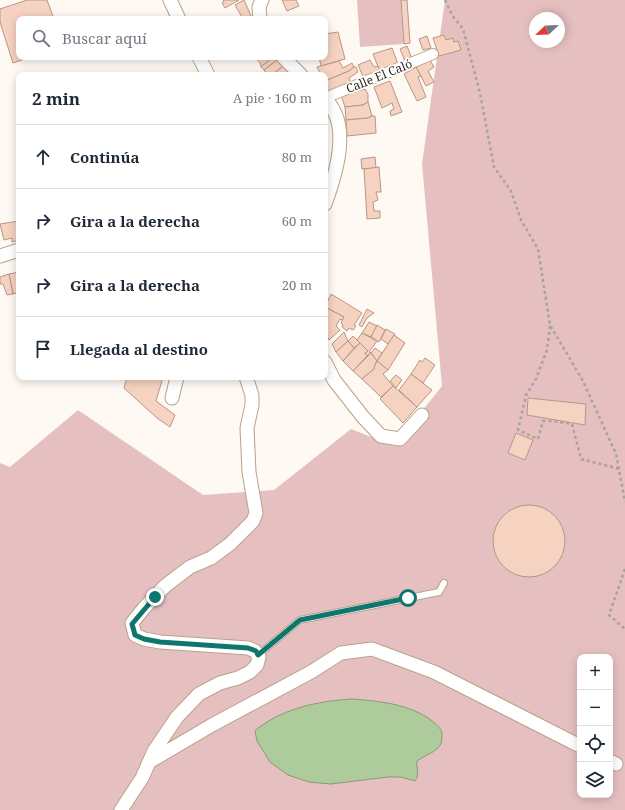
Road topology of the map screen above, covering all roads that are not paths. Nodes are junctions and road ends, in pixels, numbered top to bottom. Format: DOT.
graph roads {
  1 [pos="170,0"];
  2 [pos="262,0"];
  3 [pos="178,16"];
  4 [pos="260,16"];
  5 [pos="433,54"];
  6 [pos="200,60"];
  7 [pos="286,60"];
  8 [pos="206,72"];
  9 [pos="298,72"];
  10 [pos="328,98"];
  11 [pos="328,102"];
  12 [pos="328,196"];
  13 [pos="16,251"];
  14 [pos="0,256"];
  15 [pos="328,368"];
  16 [pos="176,380"];
  17 [pos="247,380"];
  18 [pos="172,398"];
  19 [pos="422,415"];
  20 [pos="444,583"];
  21 [pos="258,655"];
  22 [pos="577,744"];
  23 [pos="149,762"];
  24 [pos="122,810"];
  1 -- 3 [label="street"];
  2 -- 4 [label="street"];
  5 -- 10 [label="street, Calle El Caló"];
  6 -- 8 [label="street"];
  7 -- 9 [label="street"];
  11 -- 12 [label="street"];
  13 -- 14 [label="street"];
  15 -- 19 [label="street"];
  16 -- 18 [label="street"];
  17 -- 21 [label="street"];
  20 -- 21 [label="lane"];
  21 -- 23 [label="street"];
  22 -- 23 [label="street"];
  23 -- 24 [label="street"];
}
